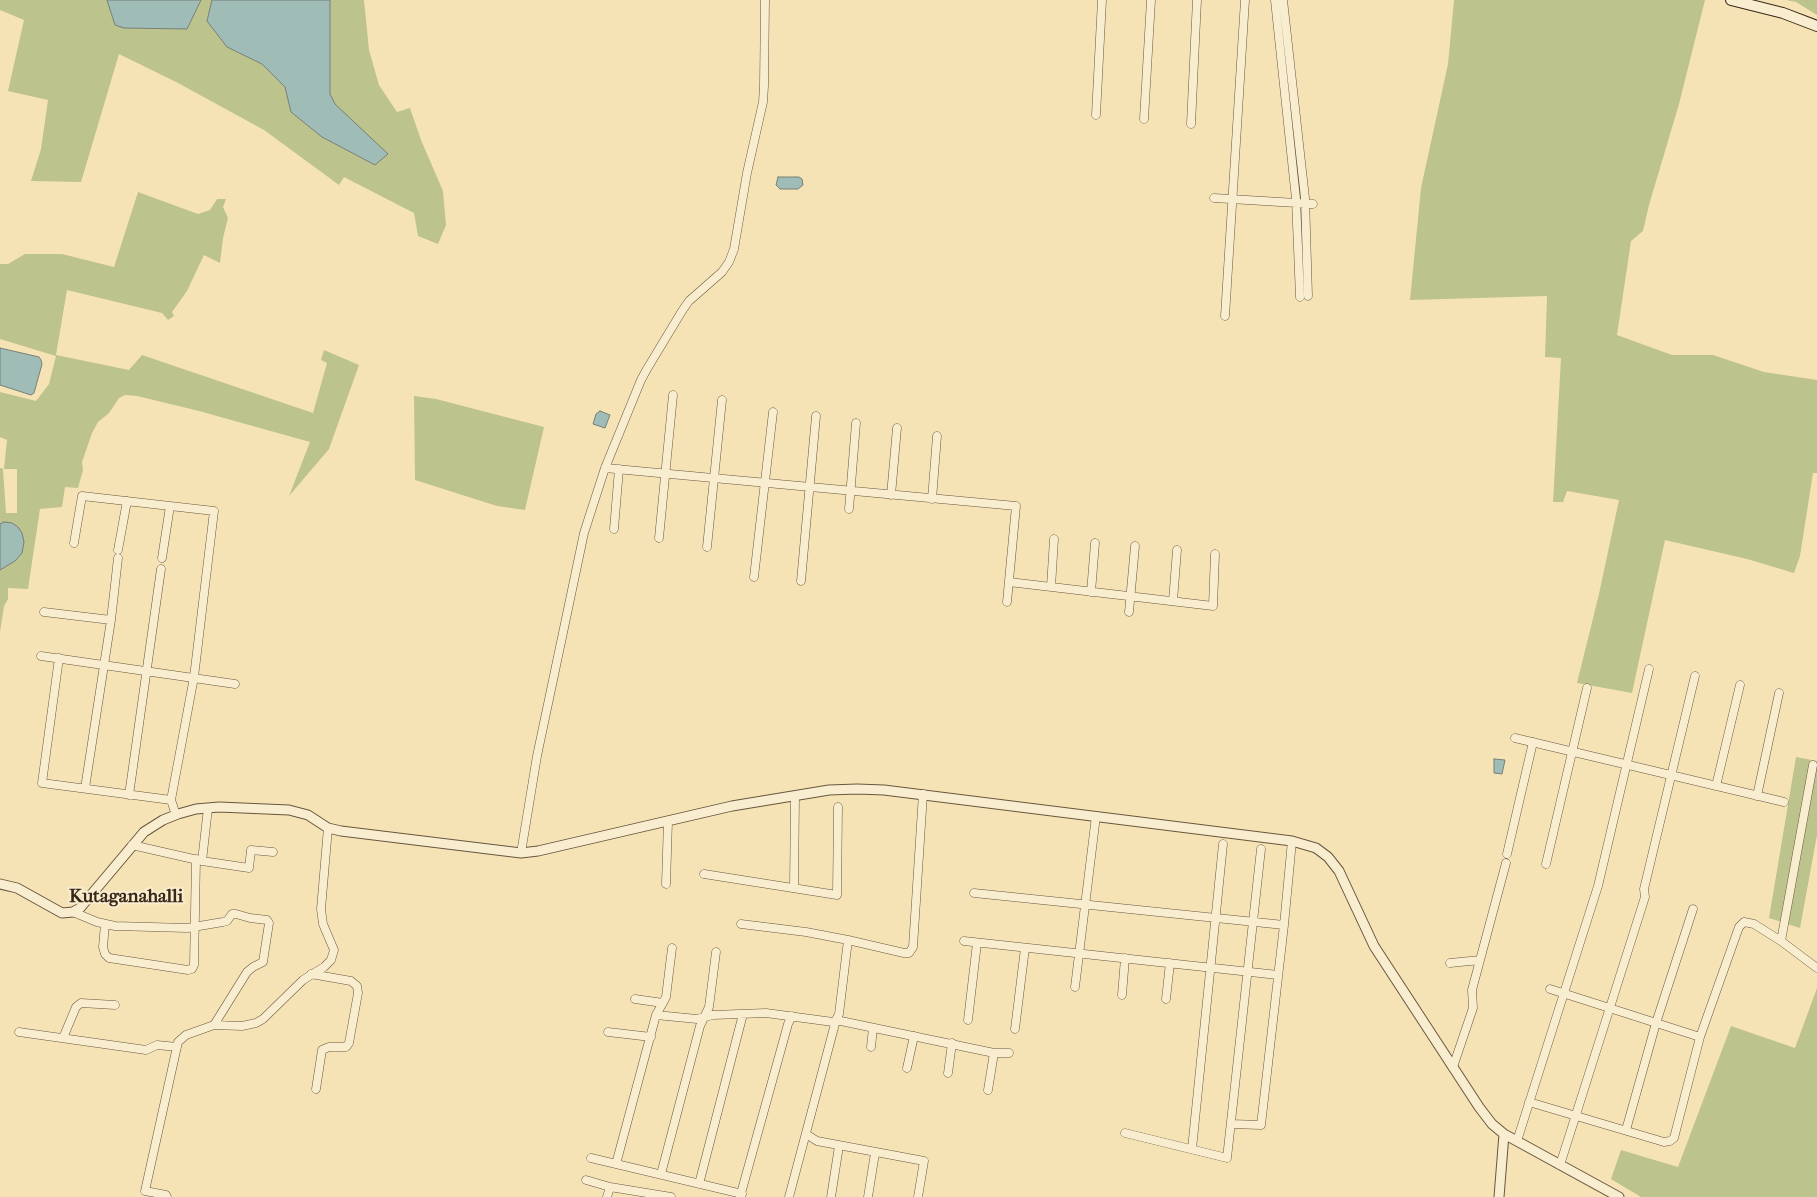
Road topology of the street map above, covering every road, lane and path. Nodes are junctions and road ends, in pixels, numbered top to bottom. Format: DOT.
graph roads {
  1 [pos="765,0"];
  2 [pos="1102,0"];
  3 [pos="1151,0"];
  4 [pos="1197,0"];
  5 [pos="1245,0"];
  6 [pos="1275,0"];
  7 [pos="1283,0"];
  8 [pos="1731,0"];
  9 [pos="1817,26"];
  10 [pos="1096,115"];
  11 [pos="1144,119"];
  12 [pos="1191,124"];
  13 [pos="1214,198"];
  14 [pos="1232,199"];
  15 [pos="1296,203"];
  16 [pos="1309,203"];
  17 [pos="1225,316"];
  18 [pos="673,395"];
  19 [pos="722,400"];
  20 [pos="773,412"];
  21 [pos="816,416"];
  22 [pos="856,423"];
  23 [pos="897,428"];
  24 [pos="937,436"];
  25 [pos="605,468"];
  26 [pos="619,469"];
  27 [pos="666,474"];
  28 [pos="715,478"];
  29 [pos="764,483"];
  30 [pos="809,487"];
  31 [pos="851,491"];
  32 [pos="890,494"];
  33 [pos="932,499"];
  34 [pos="127,501"];
  35 [pos="170,506"];
  36 [pos="849,509"];
  37 [pos="614,529"];
  38 [pos="659,538"];
  39 [pos="1054,539"];
  40 [pos="74,543"];
  41 [pos="1095,543"];
  42 [pos="1135,546"];
  43 [pos="707,547"];
  44 [pos="1177,550"];
  45 [pos="1216,554"];
  46 [pos="162,558"];
  47 [pos="161,569"];
  48 [pos="754,577"];
  49 [pos="801,581"];
  50 [pos="1009,582"];
  51 [pos="1051,587"];
  52 [pos="1091,592"];
  53 [pos="1131,596"];
  54 [pos="1173,601"];
  55 [pos="1007,602"];
  56 [pos="44,612"];
  57 [pos="1129,612"];
  58 [pos="111,620"];
  59 [pos="41,656"];
  60 [pos="59,658"];
  61 [pos="104,664"];
  62 [pos="1649,669"];
  63 [pos="146,671"];
  64 [pos="1695,676"];
  65 [pos="194,677"];
  66 [pos="235,684"];
  67 [pos="1740,685"];
  68 [pos="1587,688"];
  69 [pos="1780,693"];
  70 [pos="1515,738"];
  71 [pos="1533,742"];
  72 [pos="1572,752"];
  73 [pos="1627,765"];
  74 [pos="1813,765"];
  75 [pos="1671,776"];
  76 [pos="1716,786"];
  77 [pos="86,788"];
  78 [pos="923,794"];
  79 [pos="129,795"];
  80 [pos="795,796"];
  81 [pos="1756,796"];
  82 [pos="171,800"];
  83 [pos="1784,802"];
  84 [pos="838,807"];
  85 [pos="208,808"];
  86 [pos="176,815"];
  87 [pos="1096,816"];
  88 [pos="668,821"];
  89 [pos="328,828"];
  90 [pos="1292,841"];
  91 [pos="1223,844"];
  92 [pos="132,845"];
  93 [pos="1261,849"];
  94 [pos="273,852"];
  95 [pos="521,853"];
  96 [pos="199,860"];
  97 [pos="1546,864"];
  98 [pos="704,874"];
  99 [pos="0,884"];
  100 [pos="666,884"];
  101 [pos="794,888"];
  102 [pos="974,893"];
  103 [pos="1085,904"];
  104 [pos="1693,909"];
  105 [pos="73,912"];
  106 [pos="1216,918"];
  107 [pos="1253,922"];
  108 [pos="105,924"];
  109 [pos="741,924"];
  110 [pos="1284,925"];
  111 [pos="194,927"];
  112 [pos="848,940"];
  113 [pos="964,941"];
  114 [pos="1781,941"];
  115 [pos="977,943"];
  116 [pos="672,948"];
  117 [pos="1025,948"];
  118 [pos="716,952"];
  119 [pos="1079,954"];
  120 [pos="1125,958"];
  121 [pos="1480,960"];
  122 [pos="1170,963"];
  123 [pos="1450,963"];
  124 [pos="1210,968"];
  125 [pos="1817,968"];
  126 [pos="1248,971"];
  127 [pos="311,974"];
  128 [pos="1278,975"];
  129 [pos="1075,987"];
  130 [pos="1550,989"];
  131 [pos="1564,993"];
  132 [pos="1122,995"];
  133 [pos="1166,998"];
  134 [pos="636,999"];
  135 [pos="663,1003"];
  136 [pos="115,1005"];
  137 [pos="1609,1008"];
  138 [pos="743,1014"];
  139 [pos="656,1015"];
  140 [pos="792,1016"];
  141 [pos="705,1017"];
  142 [pos="836,1020"];
  143 [pos="968,1020"];
  144 [pos="1656,1023"];
  145 [pos="214,1025"];
  146 [pos="873,1028"];
  147 [pos="1015,1029"];
  148 [pos="19,1032"];
  149 [pos="608,1032"];
  150 [pos="651,1036"];
  151 [pos="914,1036"];
  152 [pos="1700,1037"];
  153 [pos="63,1038"];
  154 [pos="952,1043"];
  155 [pos="177,1047"];
  156 [pos="870,1047"];
  157 [pos="994,1053"];
  158 [pos="1008,1053"];
  159 [pos="1453,1067"];
  160 [pos="907,1068"];
  161 [pos="948,1072"];
  162 [pos="316,1089"];
  163 [pos="988,1090"];
  164 [pos="1529,1102"];
  165 [pos="1577,1116"];
  166 [pos="1231,1124"];
  167 [pos="1626,1130"];
  168 [pos="1125,1133"];
  169 [pos="806,1134"];
  170 [pos="1504,1134"];
  171 [pos="1517,1140"];
  172 [pos="839,1146"];
  173 [pos="1192,1149"];
  174 [pos="875,1153"];
  175 [pos="591,1158"];
  176 [pos="616,1164"];
  177 [pos="1560,1165"];
  178 [pos="661,1174"];
  179 [pos="586,1180"];
  180 [pos="699,1184"];
  181 [pos="610,1187"];
  182 [pos="655,1195"];
  183 [pos="741,1195"];
  184 [pos="167,1197"];
  185 [pos="607,1197"];
  186 [pos="671,1197"];
  187 [pos="789,1197"];
  188 [pos="831,1197"];
  189 [pos="868,1197"];
  190 [pos="918,1197"];
  191 [pos="1499,1197"];
  192 [pos="1619,1197"];
  1 -- 25 [label="street"];
  2 -- 10 [label="street"];
  3 -- 11 [label="street"];
  4 -- 12 [label="street"];
  5 -- 14 [label="street"];
  6 -- 15 [label="street"];
  7 -- 16 [label="street"];
  8 -- 9 [label="main road"];
  13 -- 14 [label="street"];
  14 -- 15 [label="street"];
  14 -- 17 [label="street"];
  15 -- 16 [label="street"];
  15 -- 16 [label="street"];
  18 -- 27 [label="street"];
  19 -- 28 [label="street"];
  20 -- 29 [label="street"];
  21 -- 30 [label="street"];
  22 -- 31 [label="street"];
  23 -- 32 [label="street"];
  24 -- 33 [label="street"];
  25 -- 26 [label="street"];
  25 -- 95 [label="street"];
  26 -- 27 [label="street"];
  26 -- 37 [label="street"];
  27 -- 28 [label="street"];
  27 -- 38 [label="street"];
  28 -- 29 [label="street"];
  28 -- 43 [label="street"];
  29 -- 30 [label="street"];
  29 -- 48 [label="street"];
  30 -- 31 [label="street"];
  30 -- 49 [label="street"];
  31 -- 32 [label="street"];
  31 -- 36 [label="street"];
  32 -- 33 [label="street"];
  33 -- 50 [label="street"];
  34 -- 35 [label="street"];
  34 -- 40 [label="street"];
  34 -- 58 [label="street"];
  35 -- 46 [label="street"];
  35 -- 65 [label="street"];
  39 -- 51 [label="street"];
  41 -- 52 [label="street"];
  42 -- 53 [label="street"];
  44 -- 54 [label="street"];
  45 -- 54 [label="street"];
  47 -- 63 [label="street"];
  50 -- 51 [label="street"];
  50 -- 55 [label="street"];
  51 -- 52 [label="street"];
  52 -- 53 [label="street"];
  53 -- 54 [label="street"];
  53 -- 57 [label="street"];
  56 -- 58 [label="street"];
  58 -- 61 [label="street"];
  59 -- 60 [label="street"];
  60 -- 61 [label="street"];
  60 -- 77 [label="street"];
  61 -- 63 [label="street"];
  61 -- 77 [label="street"];
  62 -- 73 [label="street"];
  63 -- 65 [label="street"];
  63 -- 79 [label="street"];
  64 -- 75 [label="street"];
  65 -- 66 [label="street"];
  65 -- 82 [label="street"];
  67 -- 76 [label="street"];
  68 -- 72 [label="street"];
  69 -- 81 [label="street"];
  70 -- 71 [label="street"];
  71 -- 72 [label="street"];
  71 -- 121 [label="street"];
  72 -- 73 [label="street"];
  72 -- 97 [label="street"];
  73 -- 75 [label="street"];
  73 -- 131 [label="street"];
  74 -- 114 [label="street"];
  75 -- 76 [label="street"];
  75 -- 137 [label="street"];
  76 -- 81 [label="street"];
  77 -- 79 [label="street"];
  78 -- 80 [label="street"];
  78 -- 87 [label="street"];
  78 -- 112 [label="street"];
  79 -- 82 [label="street"];
  80 -- 88 [label="street"];
  80 -- 101 [label="street"];
  81 -- 83 [label="street"];
  82 -- 86 [label="street"];
  84 -- 101 [label="street"];
  85 -- 86 [label="street"];
  85 -- 89 [label="street"];
  85 -- 96 [label="street"];
  86 -- 92 [label="street"];
  87 -- 90 [label="street"];
  87 -- 103 [label="street"];
  88 -- 95 [label="street"];
  88 -- 100 [label="street"];
  89 -- 95 [label="street"];
  89 -- 127 [label="street"];
  90 -- 110 [label="street"];
  90 -- 159 [label="street"];
  91 -- 106 [label="street"];
  92 -- 96 [label="street"];
  92 -- 105 [label="street"];
  93 -- 107 [label="street"];
  94 -- 96 [label="street"];
  96 -- 111 [label="street"];
  98 -- 101 [label="street"];
  99 -- 105 [label="street"];
  102 -- 103 [label="street"];
  103 -- 106 [label="street"];
  103 -- 119 [label="street"];
  104 -- 144 [label="street"];
  105 -- 108 [label="street"];
  106 -- 107 [label="street"];
  106 -- 124 [label="street"];
  107 -- 110 [label="street"];
  107 -- 126 [label="street"];
  108 -- 111 [label="street"];
  108 -- 111 [label="street"];
  109 -- 112 [label="street"];
  110 -- 128 [label="street"];
  111 -- 145 [label="street"];
  112 -- 142 [label="street"];
  113 -- 115 [label="street"];
  114 -- 125 [label="street"];
  114 -- 152 [label="street"];
  115 -- 117 [label="street"];
  115 -- 143 [label="street"];
  116 -- 135 [label="street"];
  117 -- 119 [label="street"];
  117 -- 147 [label="street"];
  118 -- 141 [label="street"];
  119 -- 120 [label="street"];
  119 -- 129 [label="street"];
  120 -- 122 [label="street"];
  120 -- 132 [label="street"];
  121 -- 123 [label="street"];
  121 -- 159 [label="street"];
  122 -- 124 [label="street"];
  122 -- 133 [label="street"];
  124 -- 126 [label="street"];
  124 -- 173 [label="street"];
  126 -- 128 [label="street"];
  126 -- 166 [label="street"];
  127 -- 145 [label="street"];
  127 -- 162 [label="street"];
  128 -- 166 [label="street"];
  130 -- 131 [label="street"];
  131 -- 137 [label="street"];
  131 -- 164 [label="street"];
  134 -- 135 [label="street"];
  135 -- 139 [label="street"];
  136 -- 153 [label="street"];
  137 -- 144 [label="street"];
  137 -- 165 [label="street"];
  138 -- 140 [label="street"];
  138 -- 141 [label="street"];
  138 -- 180 [label="street"];
  139 -- 141 [label="street"];
  139 -- 150 [label="street"];
  140 -- 142 [label="street"];
  140 -- 183 [label="street"];
  141 -- 178 [label="street"];
  142 -- 146 [label="street"];
  142 -- 169 [label="street"];
  144 -- 152 [label="street"];
  144 -- 167 [label="street"];
  145 -- 155 [label="street"];
  146 -- 151 [label="street"];
  146 -- 156 [label="street"];
  148 -- 153 [label="street"];
  149 -- 150 [label="street"];
  150 -- 176 [label="street"];
  151 -- 154 [label="street"];
  151 -- 160 [label="street"];
  152 -- 167 [label="street"];
  153 -- 155 [label="street"];
  154 -- 157 [label="street"];
  154 -- 161 [label="street"];
  155 -- 184 [label="street"];
  157 -- 158 [label="street"];
  157 -- 163 [label="street"];
  159 -- 170 [label="street"];
  164 -- 165 [label="street"];
  164 -- 171 [label="street"];
  165 -- 167 [label="street"];
  165 -- 177 [label="street"];
  166 -- 173 [label="street"];
  168 -- 173 [label="street"];
  169 -- 172 [label="street"];
  169 -- 187 [label="street"];
  170 -- 171 [label="street"];
  170 -- 191 [label="street"];
  171 -- 177 [label="street"];
  172 -- 174 [label="street"];
  172 -- 188 [label="street"];
  174 -- 189 [label="street"];
  174 -- 190 [label="street"];
  175 -- 176 [label="street"];
  176 -- 178 [label="street"];
  177 -- 192 [label="street"];
  178 -- 180 [label="street"];
  179 -- 181 [label="street"];
  180 -- 183 [label="street"];
  181 -- 182 [label="street"];
  181 -- 185 [label="street"];
  182 -- 186 [label="street"];
}
